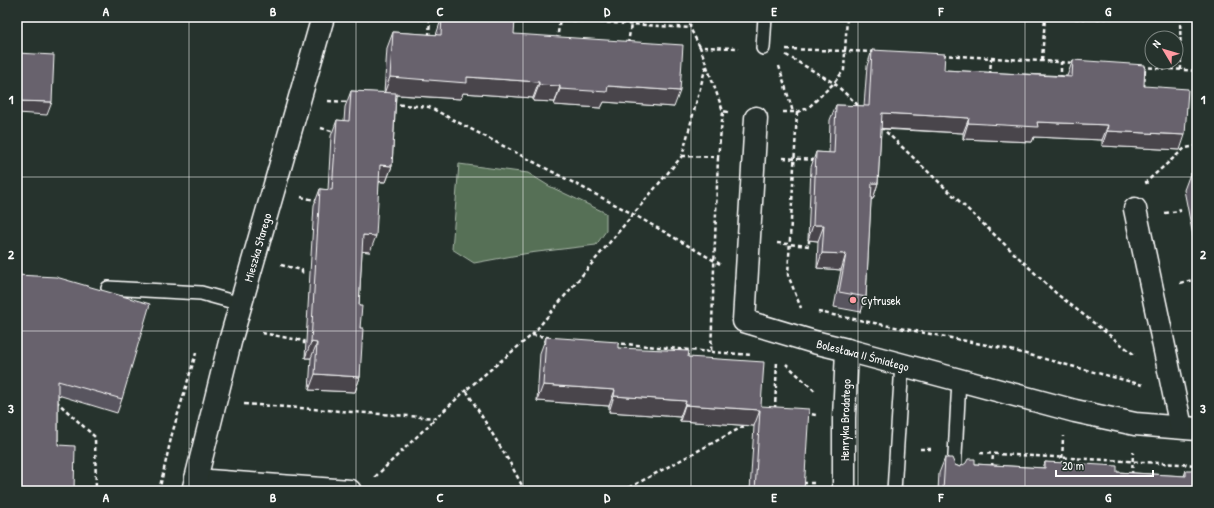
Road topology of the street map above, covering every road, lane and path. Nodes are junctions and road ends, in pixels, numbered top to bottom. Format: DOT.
graph roads {
  1 [pos="323,17"];
  2 [pos="430,17"];
  3 [pos="523,17"];
  4 [pos="535,17"];
  5 [pos="691,17"];
  6 [pos="765,17"];
  7 [pos="847,17"];
  8 [pos="1046,17"];
  9 [pos="1131,17"];
  10 [pos="1180,17"];
  11 [pos="560,19"];
  12 [pos="631,24"];
  13 [pos="690,28"];
  14 [pos="1180,30"];
  15 [pos="428,41"];
  16 [pos="557,41"];
  17 [pos="628,48"];
  18 [pos="700,48"];
  19 [pos="768,48"];
  20 [pos="846,51"];
  21 [pos="876,52"];
  22 [pos="938,55"];
  23 [pos="991,58"];
  24 [pos="1042,60"];
  25 [pos="1061,62"];
  26 [pos="1076,63"];
  27 [pos="706,66"];
  28 [pos="1137,67"];
  29 [pos="1144,68"];
  30 [pos="1145,70"];
  31 [pos="1181,70"];
  32 [pos="1197,71"];
  33 [pos="990,76"];
  34 [pos="1067,82"];
  35 [pos="834,83"];
  36 [pos="1144,92"];
  37 [pos="328,101"];
  38 [pos="351,102"];
  39 [pos="390,104"];
  40 [pos="862,110"];
  41 [pos="723,111"];
  42 [pos="730,112"];
  43 [pos="778,112"];
  44 [pos="792,112"];
  45 [pos="797,112"];
  46 [pos="756,118"];
  47 [pos="880,126"];
  48 [pos="320,128"];
  49 [pos="335,136"];
  50 [pos="682,156"];
  51 [pos="718,157"];
  52 [pos="754,158"];
  53 [pos="795,158"];
  54 [pos="819,160"];
  55 [pos="298,197"];
  56 [pos="318,205"];
  57 [pos="1179,206"];
  58 [pos="1135,209"];
  59 [pos="633,214"];
  60 [pos="1160,214"];
  61 [pos="809,240"];
  62 [pos="748,241"];
  63 [pos="789,244"];
  64 [pos="714,261"];
  65 [pos="279,265"];
  66 [pos="302,274"];
  67 [pos="745,278"];
  68 [pos="1197,279"];
  69 [pos="1175,284"];
  70 [pos="108,288"];
  71 [pos="241,304"];
  72 [pos="800,308"];
  73 [pos="808,309"];
  74 [pos="815,311"];
  75 [pos="259,333"];
  76 [pos="532,336"];
  77 [pos="554,338"];
  78 [pos="608,342"];
  79 [pos="814,342"];
  80 [pos="632,344"];
  81 [pos="304,345"];
  82 [pos="847,350"];
  83 [pos="631,351"];
  84 [pos="196,352"];
  85 [pos="711,352"];
  86 [pos="718,352"];
  87 [pos="756,355"];
  88 [pos="1140,359"];
  89 [pos="718,360"];
  90 [pos="902,364"];
  91 [pos="959,380"];
  92 [pos="466,390"];
  93 [pos="1174,393"];
  94 [pos="52,397"];
  95 [pos="238,403"];
  96 [pos="1064,408"];
  97 [pos="775,409"];
  98 [pos="782,410"];
  99 [pos="768,413"];
  100 [pos="803,413"];
  101 [pos="436,418"];
  102 [pos="844,418"];
  103 [pos="754,420"];
  104 [pos="1135,424"];
  105 [pos="1189,428"];
  106 [pos="896,447"];
  107 [pos="956,451"];
  108 [pos="993,454"];
  109 [pos="1062,458"];
  110 [pos="1132,462"];
  111 [pos="1197,465"];
  112 [pos="1061,472"];
  113 [pos="954,474"];
  114 [pos="992,474"];
  115 [pos="373,478"];
  116 [pos="1132,482"];
  117 [pos="194,485"];
  118 [pos="96,491"];
  119 [pos="158,491"];
  120 [pos="350,491"];
  121 [pos="526,491"];
  122 [pos="623,491"];
  123 [pos="844,491"];
  124 [pos="894,491"];
  1 -- 71 [label="street, Mieszka Starego"];
  2 -- 15 [label="path"];
  3 -- 4 [label="path"];
  4 -- 11 [label="path"];
  5 -- 13 [label="path"];
  6 -- 19 [label="lane"];
  7 -- 20 [label="path"];
  8 -- 9 [label="path"];
  8 -- 24 [label="path"];
  10 -- 14 [label="path"];
  11 -- 12 [label="path"];
  11 -- 16 [label="path"];
  12 -- 13 [label="path"];
  12 -- 17 [label="path"];
  13 -- 18 [label="path"];
  18 -- 19 [label="path"];
  18 -- 27 [label="path"];
  19 -- 20 [label="path"];
  19 -- 35 [label="path"];
  19 -- 44 [label="path"];
  20 -- 21 [label="path"];
  20 -- 35 [label="path"];
  22 -- 23 [label="path"];
  23 -- 24 [label="path"];
  23 -- 33 [label="path"];
  24 -- 25 [label="path"];
  25 -- 26 [label="path"];
  25 -- 34 [label="path"];
  27 -- 41 [label="path"];
  27 -- 50 [label="path"];
  28 -- 29 [label="path"];
  30 -- 36 [label="path"];
  31 -- 32 [label="path"];
  35 -- 40 [label="path"];
  35 -- 45 [label="path"];
  37 -- 38 [label="path"];
  39 -- 59 [label="path"];
  41 -- 42 [label="path"];
  41 -- 51 [label="path"];
  43 -- 44 [label="path"];
  44 -- 45 [label="path"];
  45 -- 53 [label="path"];
  46 -- 52 [label="street, Bolesława II Śmiałego"];
  47 -- 88 [label="path"];
  48 -- 49 [label="path"];
  50 -- 51 [label="path"];
  50 -- 59 [label="path"];
  51 -- 64 [label="path"];
  52 -- 53 [label="path"];
  52 -- 62 [label="street, Bolesława II Śmiałego"];
  53 -- 54 [label="path"];
  53 -- 63 [label="path"];
  55 -- 56 [label="path"];
  57 -- 60 [label="path"];
  58 -- 93 [label="street, Bolesława II Śmiałego"];
  59 -- 64 [label="path"];
  59 -- 76 [label="path"];
  61 -- 63 [label="path"];
  62 -- 63 [label="path"];
  62 -- 67 [label="street, Bolesława II Śmiałego"];
  63 -- 72 [label="path"];
  64 -- 67 [label="path"];
  64 -- 85 [label="path"];
  65 -- 66 [label="path"];
  67 -- 79 [label="street, Bolesława II Śmiałego"];
  68 -- 69 [label="path"];
  70 -- 71 [label="lane"];
  71 -- 117 [label="street, Mieszka Starego"];
  72 -- 73 [label="path"];
  72 -- 79 [label="path"];
  74 -- 93 [label="path"];
  75 -- 81 [label="path"];
  76 -- 77 [label="path"];
  76 -- 92 [label="path"];
  78 -- 80 [label="path"];
  79 -- 82 [label="street, Bolesława II Śmiałego"];
  80 -- 83 [label="path"];
  80 -- 85 [label="path"];
  82 -- 90 [label="street, Bolesława II Śmiałego"];
  82 -- 102 [label="street, Henryka Brodatego"];
  84 -- 119 [label="path"];
  85 -- 86 [label="path"];
  86 -- 87 [label="path"];
  86 -- 89 [label="path"];
  90 -- 91 [label="street, Bolesława II Śmiałego"];
  90 -- 106 [label="lane"];
  91 -- 96 [label="street, Bolesława II Śmiałego"];
  91 -- 107 [label="lane"];
  92 -- 101 [label="path"];
  92 -- 121 [label="path"];
  93 -- 105 [label="street, Bolesława II Śmiałego"];
  94 -- 118 [label="path"];
  95 -- 101 [label="path"];
  96 -- 104 [label="street, Bolesława II Śmiałego"];
  96 -- 109 [label="path"];
  97 -- 98 [label="path"];
  97 -- 99 [label="path"];
  97 -- 102 [label="path"];
  100 -- 102 [label="path"];
  101 -- 115 [label="path"];
  102 -- 123 [label="street, Henryka Brodatego"];
  103 -- 122 [label="path"];
  104 -- 105 [label="street, Bolesława II Śmiałego"];
  104 -- 110 [label="path"];
  106 -- 107 [label="path"];
  106 -- 124 [label="lane"];
  107 -- 108 [label="path"];
  107 -- 113 [label="lane"];
  108 -- 109 [label="path"];
  108 -- 114 [label="path"];
  109 -- 110 [label="path"];
  109 -- 112 [label="path"];
  110 -- 111 [label="path"];
  110 -- 116 [label="path"];
  117 -- 120 [label="street, Mieszka Starego"];
}
